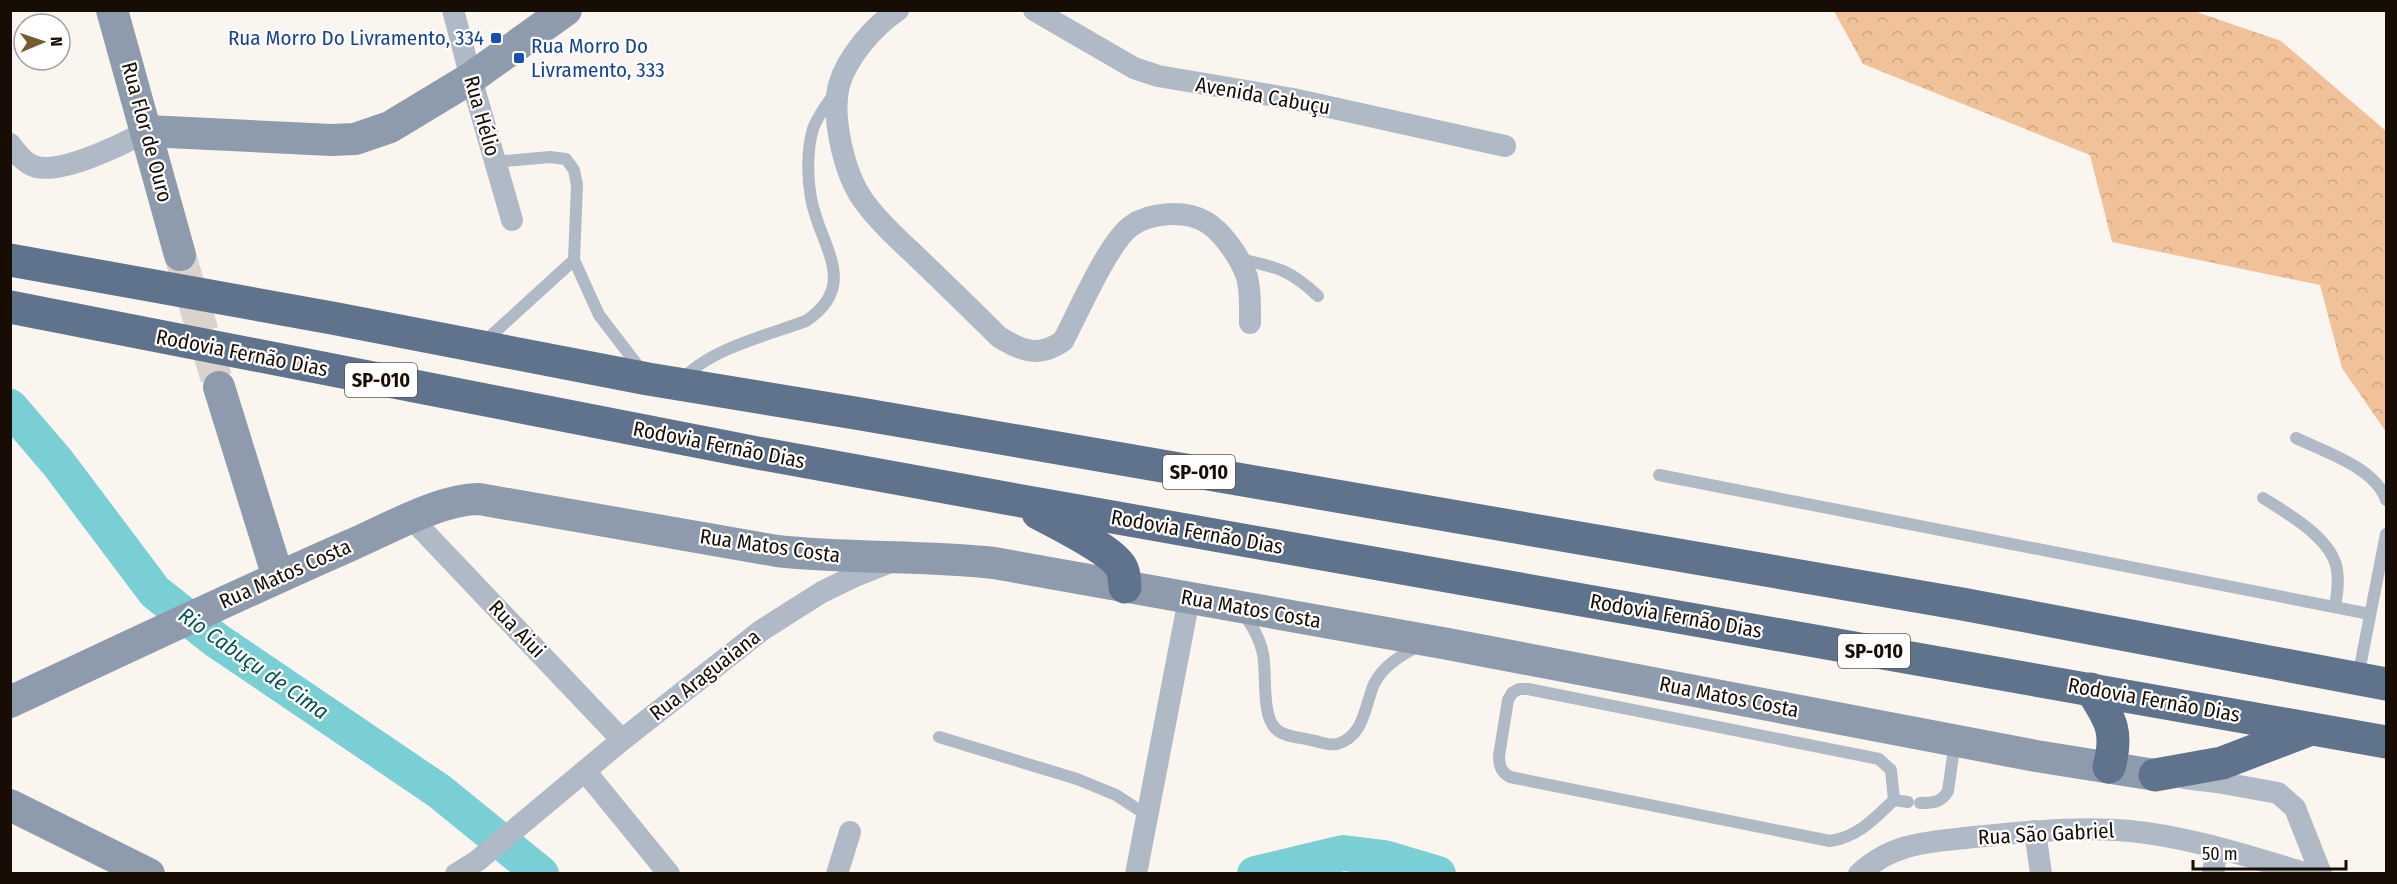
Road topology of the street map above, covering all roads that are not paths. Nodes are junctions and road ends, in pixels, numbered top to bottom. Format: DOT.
graph roads {
  1 [pos="111,10"];
  2 [pos="453,10"];
  3 [pos="566,10"];
  4 [pos="898,10"];
  5 [pos="1034,10"];
  6 [pos="471,78"];
  7 [pos="839,85"];
  8 [pos="147,131"];
  9 [pos="10,144"];
  10 [pos="1505,146"];
  11 [pos="495,162"];
  12 [pos="512,220"];
  13 [pos="180,255"];
  14 [pos="1238,259"];
  15 [pos="10,260"];
  16 [pos="574,260"];
  17 [pos="1318,296"];
  18 [pos="10,307"];
  19 [pos="1250,323"];
  20 [pos="478,347"];
  21 [pos="663,382"];
  22 [pos="219,387"];
  23 [pos="2296,438"];
  24 [pos="1659,476"];
  25 [pos="2263,498"];
  26 [pos="1016,500"];
  27 [pos="2386,500"];
  28 [pos="412,519"];
  29 [pos="2386,534"];
  30 [pos="905,556"];
  31 [pos="278,577"];
  32 [pos="1125,587"];
  33 [pos="1189,599"];
  34 [pos="1239,607"];
  35 [pos="2335,607"];
  36 [pos="2370,614"];
  37 [pos="1429,641"];
  38 [pos="2372,681"];
  39 [pos="2091,689"];
  40 [pos="10,702"];
  41 [pos="2313,729"];
  42 [pos="939,737"];
  43 [pos="622,740"];
  44 [pos="1955,740"];
  45 [pos="2386,742"];
  46 [pos="2109,767"];
  47 [pos="585,771"];
  48 [pos="2155,775"];
  49 [pos="1894,800"];
  50 [pos="10,805"];
  51 [pos="1148,816"];
  52 [pos="2035,831"];
  53 [pos="850,832"];
  54 [pos="2217,848"];
  55 [pos="149,873"];
  56 [pos="456,873"];
  57 [pos="669,873"];
  58 [pos="837,873"];
  59 [pos="1136,873"];
  60 [pos="1859,873"];
  61 [pos="2041,873"];
  62 [pos="2214,873"];
  63 [pos="2308,873"];
  64 [pos="2321,873"];
  1 -- 8 [label="street, Rua Flor de Ouro"];
  2 -- 6 [label="street, Rua Hélio"];
  3 -- 6 [label="street"];
  4 -- 7 [label="street"];
  5 -- 10 [label="street, Avenida Cabuçu"];
  6 -- 8 [label="street"];
  6 -- 11 [label="street, Rua Hélio"];
  7 -- 14 [label="street"];
  7 -- 21 [label="lane"];
  8 -- 9 [label="street"];
  8 -- 13 [label="street, Rua Flor de Ouro"];
  11 -- 12 [label="street, Rua Hélio"];
  11 -- 16 [label="lane"];
  14 -- 17 [label="lane"];
  14 -- 19 [label="street"];
  15 -- 20 [label="highway, SP-010"];
  16 -- 20 [label="lane"];
  16 -- 21 [label="lane"];
  18 -- 26 [label="highway, Rodovia Fernão Dias / SP-010"];
  20 -- 21 [label="highway, SP-010"];
  21 -- 38 [label="highway, SP-010"];
  22 -- 31 [label="street"];
  23 -- 27 [label="lane"];
  24 -- 35 [label="lane"];
  25 -- 35 [label="lane"];
  26 -- 32 [label="highway"];
  26 -- 39 [label="highway, Rodovia Fernão Dias / SP-010"];
  28 -- 30 [label="street, Rua Matos Costa"];
  28 -- 31 [label="street, Rua Matos Costa"];
  28 -- 43 [label="street, Rua Aiui"];
  29 -- 36 [label="lane"];
  30 -- 32 [label="street, Rua Matos Costa"];
  30 -- 43 [label="street, Rua Araguaiana"];
  31 -- 40 [label="street, Rua Matos Costa"];
  32 -- 33 [label="street, Rua Matos Costa"];
  33 -- 34 [label="street, Rua Matos Costa"];
  33 -- 51 [label="street"];
  34 -- 37 [label="street, Rua Matos Costa"];
  34 -- 37 [label="lane"];
  35 -- 36 [label="lane"];
  36 -- 38 [label="lane"];
  37 -- 44 [label="street, Rua Matos Costa"];
  39 -- 41 [label="highway, Rodovia Fernão Dias / SP-010"];
  39 -- 46 [label="highway"];
  41 -- 45 [label="highway, Rodovia Fernão Dias / SP-010"];
  41 -- 48 [label="highway"];
  42 -- 51 [label="lane"];
  43 -- 47 [label="street, Rua Araguaiana"];
  44 -- 46 [label="street, Rua Matos Costa"];
  44 -- 49 [label="lane"];
  46 -- 48 [label="street, Rua Matos Costa"];
  47 -- 56 [label="street, Rua Araguaiana"];
  47 -- 57 [label="street"];
  48 -- 64 [label="street, Rua Matos Costa"];
  49 -- 49 [label="lane"];
  50 -- 55 [label="street"];
  51 -- 59 [label="street"];
  52 -- 54 [label="street, Rua São Gabriel"];
  52 -- 60 [label="street, Rua São Gabriel"];
  52 -- 61 [label="street"];
  53 -- 58 [label="street"];
  54 -- 62 [label="street"];
  54 -- 63 [label="street, Rua São Gabriel"];
}
